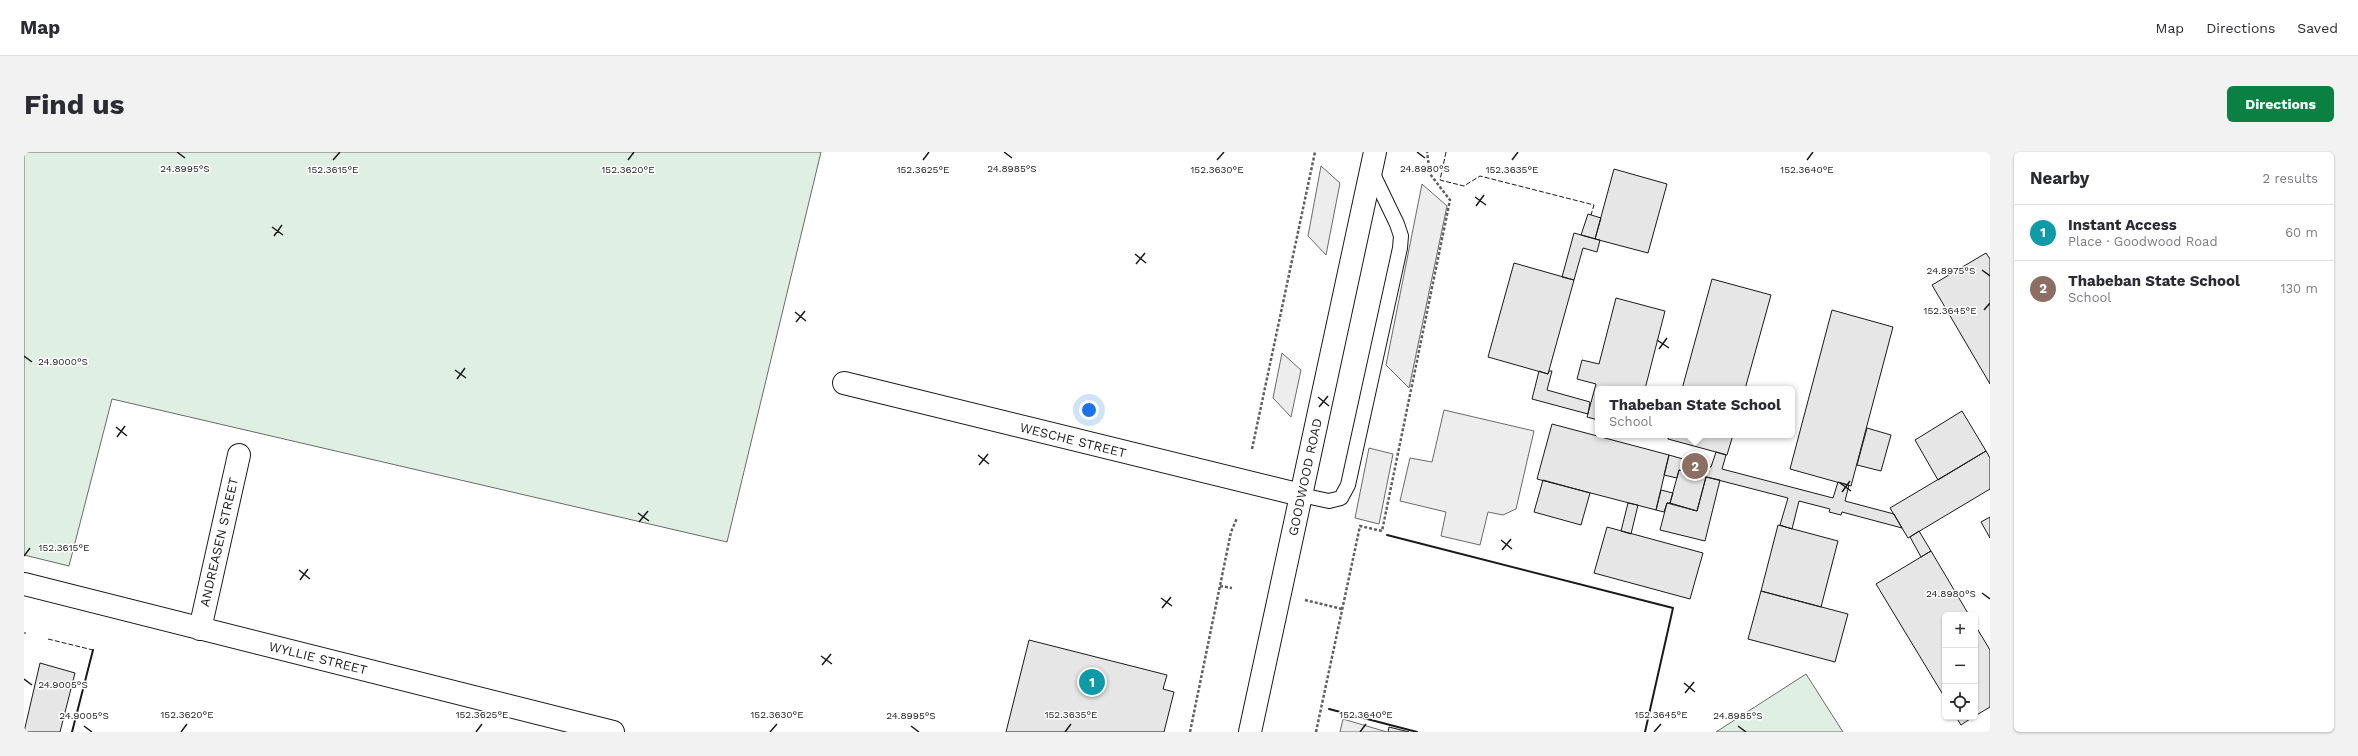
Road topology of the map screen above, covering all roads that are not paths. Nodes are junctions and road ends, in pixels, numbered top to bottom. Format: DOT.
graph roads {
  1 [pos="1373,161"];
  2 [pos="844,383"];
  3 [pos="238,456"];
  4 [pos="1301,495"];
  5 [pos="24,584"];
  6 [pos="200,629"];
  7 [pos="613,732"];
  8 [pos="1250,732"];
  1 -- 4 [label="street, GOODWOOD ROAD"];
  1 -- 4 [label="lane"];
  2 -- 4 [label="street, WESCHE STREET"];
  3 -- 6 [label="street, ANDREASEN STREET"];
  4 -- 8 [label="street, GOODWOOD ROAD"];
  5 -- 6 [label="street, WYLLIE STREET"];
  6 -- 7 [label="street, WYLLIE STREET"];
}
